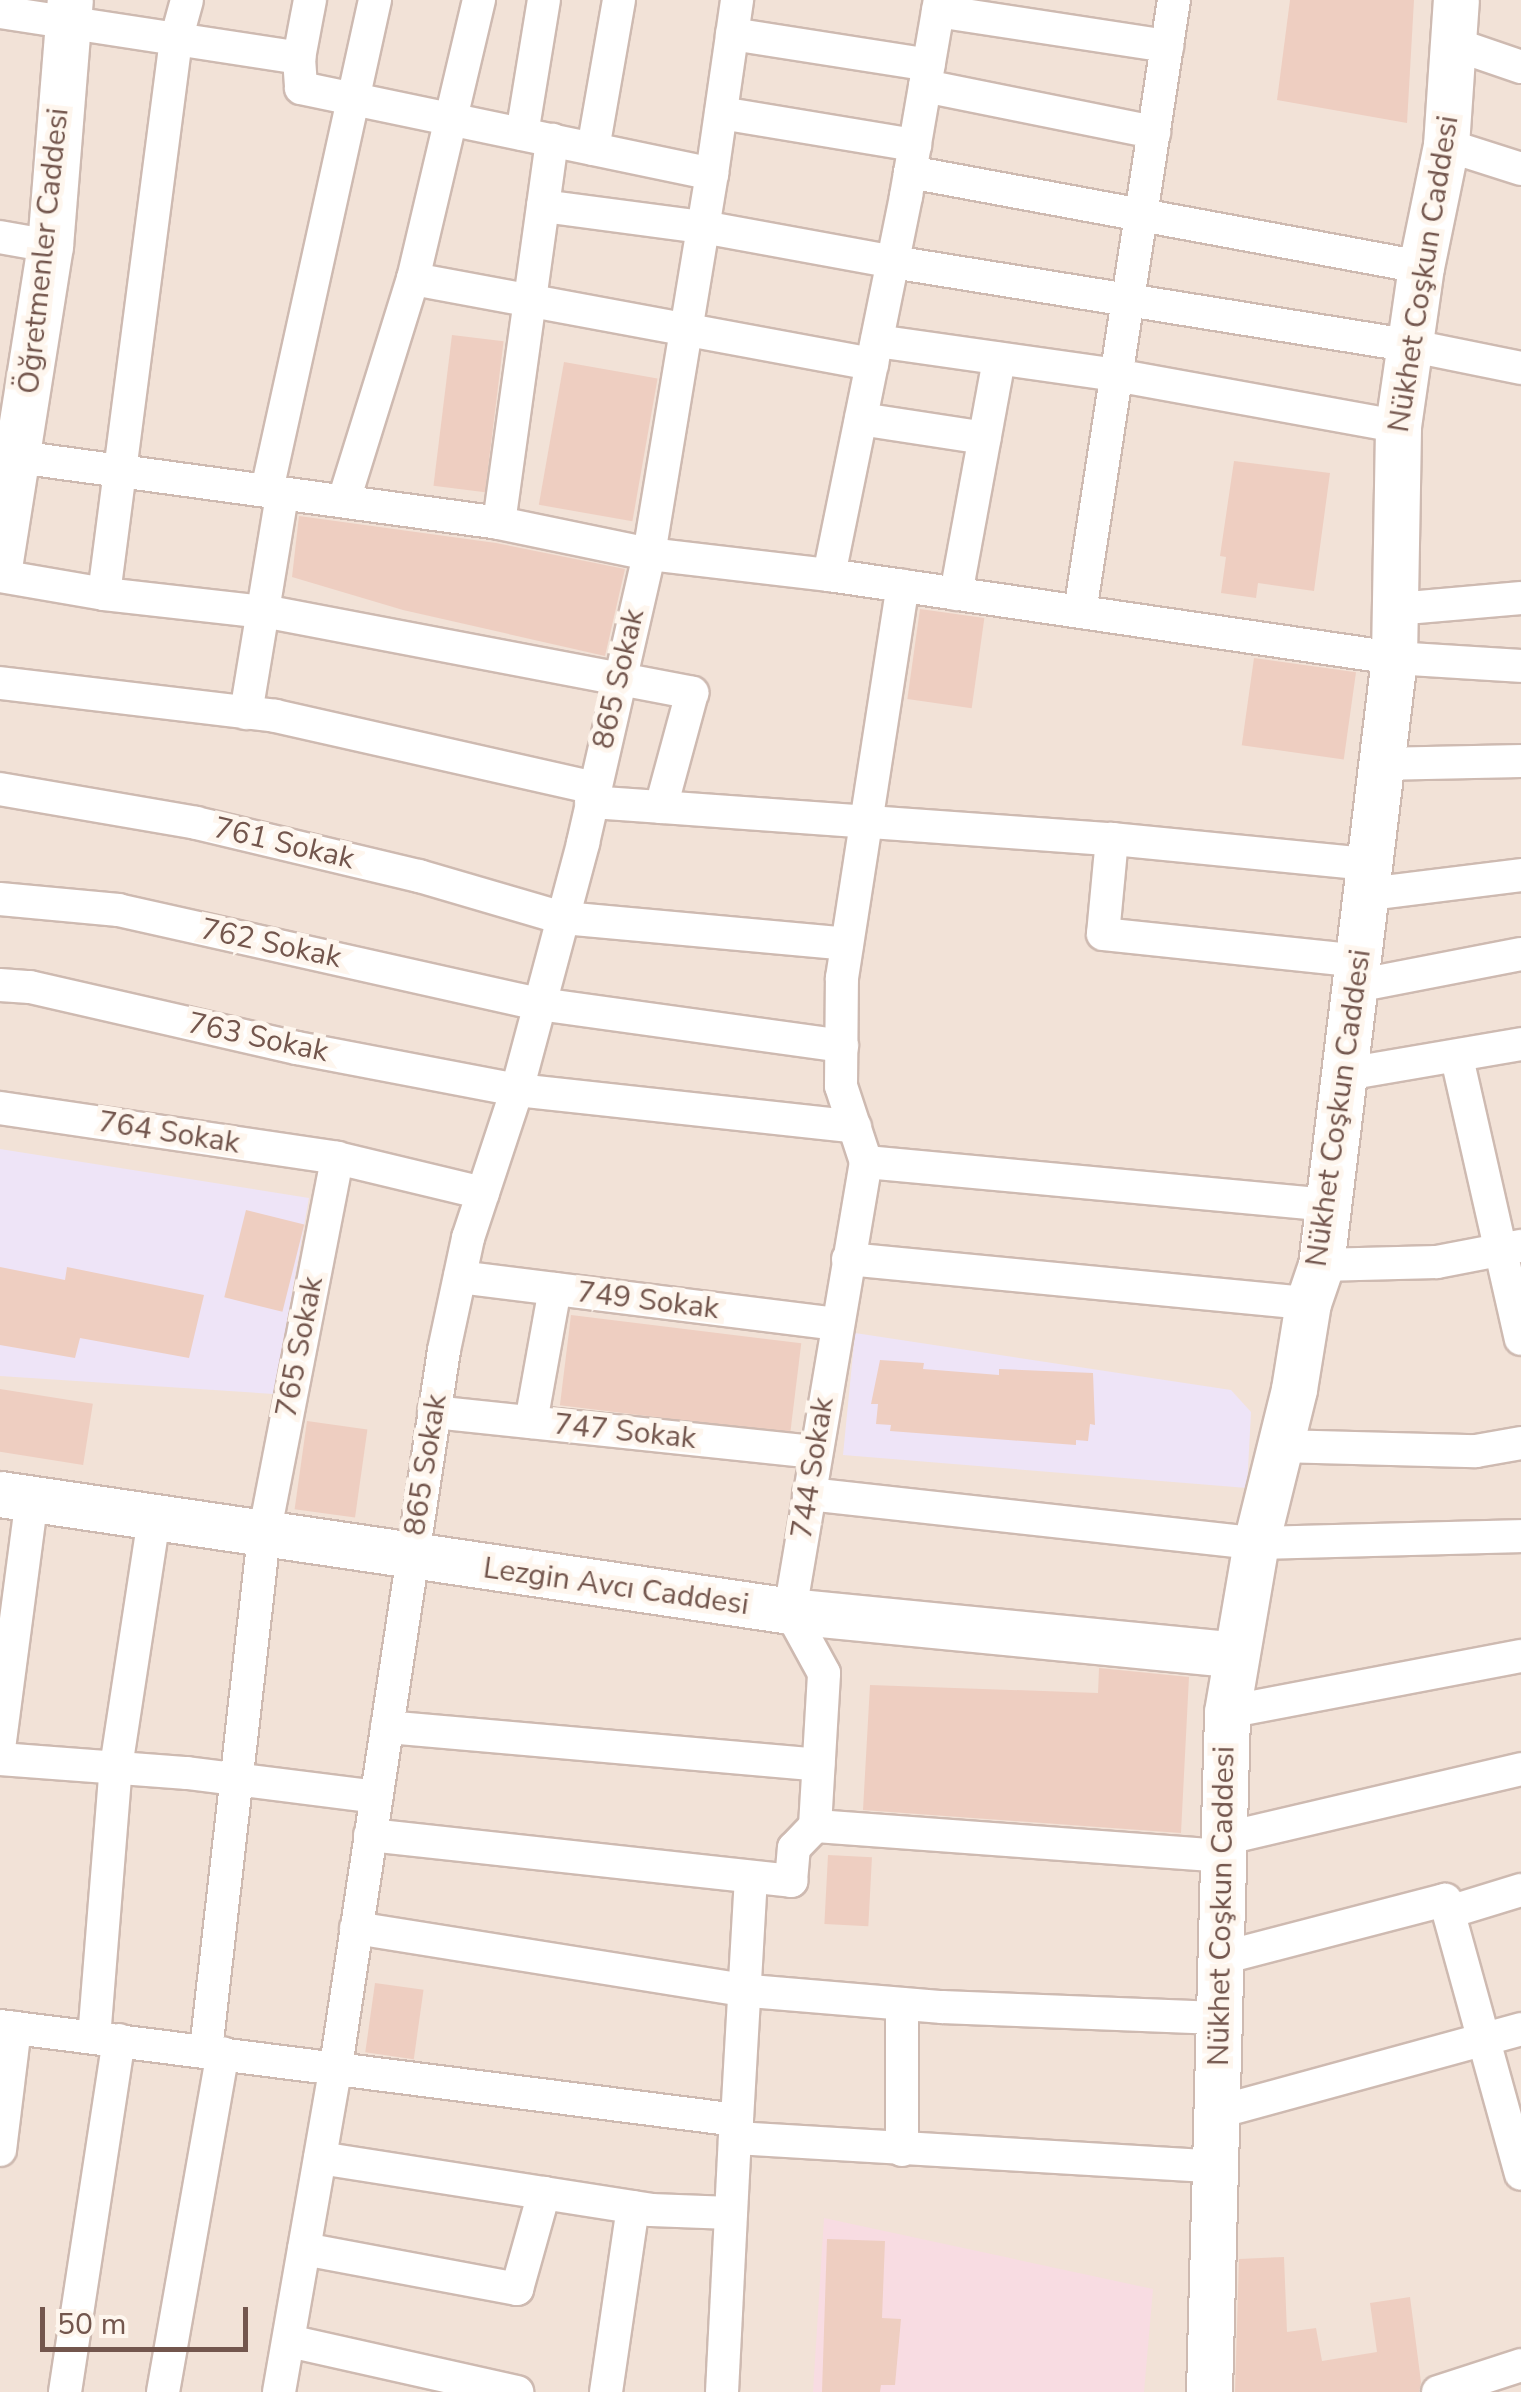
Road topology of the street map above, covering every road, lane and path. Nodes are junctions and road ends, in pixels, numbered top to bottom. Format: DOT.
graph roads {
  1 [pos="187,0"];
  2 [pos="310,0"];
  3 [pos="375,0"];
  4 [pos="479,0"];
  5 [pos="544,0"];
  6 [pos="618,0"];
  7 [pos="736,0"];
  8 [pos="1174,0"];
  9 [pos="1456,0"];
  10 [pos="939,5"];
  11 [pos="0,12"];
  12 [pos="68,12"];
  13 [pos="732,34"];
  14 [pos="176,40"];
  15 [pos="1454,44"];
  16 [pos="1167,46"];
  17 [pos="300,58"];
  18 [pos="1521,67"];
  19 [pos="927,76"];
  20 [pos="352,99"];
  21 [pos="721,113"];
  22 [pos="452,120"];
  23 [pos="1154,132"];
  24 [pos="537,137"];
  25 [pos="1446,145"];
  26 [pos="593,149"];
  27 [pos="913,158"];
  28 [pos="1521,169"];
  29 [pos="712,174"];
  30 [pos="543,206"];
  31 [pos="1140,212"];
  32 [pos="703,226"];
  33 [pos="0,238"];
  34 [pos="50,246"];
  35 [pos="893,262"];
  36 [pos="1421,267"];
  37 [pos="414,278"];
  38 [pos="1128,297"];
  39 [pos="531,299"];
  40 [pos="686,331"];
  41 [pos="1412,346"];
  42 [pos="875,353"];
  43 [pos="999,359"];
  44 [pos="1521,368"];
  45 [pos="1116,375"];
  46 [pos="861,418"];
  47 [pos="1398,426"];
  48 [pos="14,436"];
  49 [pos="985,438"];
  50 [pos="118,472"];
  51 [pos="275,492"];
  52 [pos="344,500"];
  53 [pos="499,523"];
  54 [pos="649,554"];
  55 [pos="0,561"];
  56 [pos="0,576"];
  57 [pos="829,576"];
  58 [pos="903,586"];
  59 [pos="104,594"];
  60 [pos="956,594"];
  61 [pos="1521,598"];
  62 [pos="1396,608"];
  63 [pos="262,612"];
  64 [pos="1080,612"];
  65 [pos="1394,658"];
  66 [pos="1521,666"];
  67 [pos="616,682"];
  68 [pos="0,683"];
  69 [pos="246,713"];
  70 [pos="1521,762"];
  71 [pos="1382,764"];
  72 [pos="0,789"];
  73 [pos="593,796"];
  74 [pos="661,807"];
  75 [pos="866,825"];
  76 [pos="1112,839"];
  77 [pos="1521,875"];
  78 [pos="1368,879"];
  79 [pos="0,900"];
  80 [pos="563,918"];
  81 [pos="848,944"];
  82 [pos="1521,954"];
  83 [pos="1357,974"];
  84 [pos="0,985"];
  85 [pos="540,1004"];
  86 [pos="1521,1044"];
  87 [pos="842,1046"];
  88 [pos="1456,1058"];
  89 [pos="1346,1074"];
  90 [pos="517,1090"];
  91 [pos="0,1108"];
  92 [pos="854,1127"];
  93 [pos="337,1158"];
  94 [pos="866,1162"];
  95 [pos="483,1193"];
  96 [pos="1328,1205"];
  97 [pos="1511,1248"];
  98 [pos="848,1259"];
  99 [pos="460,1277"];
  100 [pos="1315,1284"];
  101 [pos="555,1289"];
  102 [pos="836,1324"];
  103 [pos="1521,1339"];
  104 [pos="434,1412"];
  105 [pos="531,1422"];
  106 [pos="1521,1444"];
  107 [pos="1278,1446"];
  108 [pos="816,1452"];
  109 [pos="809,1494"];
  110 [pos="16,1496"];
  111 [pos="154,1518"];
  112 [pos="264,1535"];
  113 [pos="1521,1536"];
  114 [pos="1256,1543"];
  115 [pos="412,1558"];
  116 [pos="790,1612"];
  117 [pos="1236,1655"];
  118 [pos="1521,1656"];
  119 [pos="1227,1712"];
  120 [pos="387,1727"];
  121 [pos="0,1741"];
  122 [pos="0,1759"];
  123 [pos="818,1766"];
  124 [pos="116,1768"];
  125 [pos="1521,1769"];
  126 [pos="235,1779"];
  127 [pos="376,1797"];
  128 [pos="814,1826"];
  129 [pos="370,1835"];
  130 [pos="1222,1848"];
  131 [pos="751,1877"];
  132 [pos="1521,1890"];
  133 [pos="1448,1912"];
  134 [pos="356,1928"];
  135 [pos="1218,1960"];
  136 [pos="743,1990"];
  137 [pos="902,2004"];
  138 [pos="1218,2018"];
  139 [pos="7,2027"];
  140 [pos="1521,2028"];
  141 [pos="106,2039"];
  142 [pos="1486,2039"];
  143 [pos="214,2052"];
  144 [pos="336,2066"];
  145 [pos="1218,2112"];
  146 [pos="736,2129"];
  147 [pos="0,2150"];
  148 [pos="902,2150"];
  149 [pos="320,2158"];
  150 [pos="1213,2166"];
  151 [pos="1521,2174"];
  152 [pos="544,2193"];
  153 [pos="634,2207"];
  154 [pos="731,2213"];
  155 [pos="304,2249"];
  156 [pos="288,2341"];
  157 [pos="1503,2376"];
  158 [pos="65,2392"];
  159 [pos="164,2392"];
  160 [pos="279,2392"];
  161 [pos="516,2392"];
  162 [pos="606,2392"];
  163 [pos="722,2392"];
  164 [pos="1209,2392"];
  165 [pos="1438,2392"];
  1 -- 14 [label="street"];
  2 -- 17 [label="street"];
  3 -- 20 [label="street"];
  4 -- 22 [label="street"];
  5 -- 24 [label="street"];
  6 -- 26 [label="street"];
  7 -- 13 [label="street, 865 Sokak"];
  8 -- 16 [label="street"];
  9 -- 15 [label="street, Nükhet Coşkun Caddesi"];
  10 -- 16 [label="street"];
  10 -- 19 [label="street"];
  11 -- 12 [label="street"];
  12 -- 14 [label="street"];
  12 -- 34 [label="street, Öğretmenler Caddesi"];
  13 -- 19 [label="street"];
  13 -- 21 [label="street, 865 Sokak"];
  14 -- 17 [label="street"];
  14 -- 50 [label="street"];
  15 -- 18 [label="street"];
  15 -- 25 [label="street, Nükhet Coşkun Caddesi"];
  16 -- 23 [label="street"];
  17 -- 20 [label="street"];
  19 -- 23 [label="street"];
  19 -- 27 [label="street"];
  20 -- 22 [label="street"];
  20 -- 51 [label="street"];
  21 -- 27 [label="street"];
  21 -- 29 [label="street, 865 Sokak"];
  22 -- 24 [label="street"];
  22 -- 37 [label="street"];
  23 -- 31 [label="street"];
  24 -- 26 [label="street"];
  24 -- 30 [label="street"];
  25 -- 28 [label="street"];
  25 -- 36 [label="street, Nükhet Coşkun Caddesi"];
  26 -- 29 [label="street"];
  27 -- 31 [label="street"];
  27 -- 35 [label="street"];
  29 -- 32 [label="street, 865 Sokak"];
  30 -- 32 [label="street"];
  30 -- 39 [label="street"];
  31 -- 36 [label="street"];
  31 -- 38 [label="street"];
  32 -- 35 [label="street"];
  32 -- 40 [label="street, 865 Sokak"];
  33 -- 34 [label="street"];
  34 -- 48 [label="street, Öğretmenler Caddesi"];
  35 -- 38 [label="street"];
  35 -- 42 [label="street"];
  36 -- 41 [label="street, Nükhet Coşkun Caddesi"];
  37 -- 39 [label="street"];
  37 -- 52 [label="street"];
  38 -- 41 [label="street"];
  38 -- 45 [label="street"];
  39 -- 40 [label="street"];
  39 -- 53 [label="street"];
  40 -- 42 [label="street"];
  40 -- 54 [label="street, 865 Sokak"];
  41 -- 44 [label="street"];
  41 -- 47 [label="street, Nükhet Coşkun Caddesi"];
  42 -- 43 [label="street"];
  42 -- 46 [label="street"];
  43 -- 45 [label="street"];
  43 -- 49 [label="street"];
  45 -- 47 [label="street"];
  45 -- 64 [label="street"];
  46 -- 49 [label="street"];
  46 -- 57 [label="street"];
  47 -- 62 [label="street, Nükhet Coşkun Caddesi"];
  48 -- 50 [label="street"];
  48 -- 55 [label="street, Öğretmenler Caddesi"];
  49 -- 60 [label="street"];
  50 -- 51 [label="street"];
  50 -- 59 [label="street"];
  51 -- 52 [label="street"];
  51 -- 63 [label="street"];
  52 -- 53 [label="street"];
  53 -- 54 [label="street"];
  54 -- 57 [label="street"];
  54 -- 67 [label="street, 865 Sokak"];
  56 -- 59 [label="street"];
  57 -- 58 [label="street"];
  58 -- 60 [label="street"];
  58 -- 75 [label="street"];
  59 -- 63 [label="street"];
  60 -- 64 [label="street"];
  61 -- 62 [label="street"];
  62 -- 65 [label="street, Nükhet Coşkun Caddesi"];
  63 -- 67 [label="street"];
  63 -- 69 [label="street"];
  64 -- 65 [label="street"];
  65 -- 66 [label="street"];
  65 -- 71 [label="street, Nükhet Coşkun Caddesi"];
  67 -- 73 [label="street, 865 Sokak"];
  67 -- 74 [label="street"];
  68 -- 69 [label="street"];
  69 -- 73 [label="street"];
  70 -- 71 [label="street"];
  71 -- 78 [label="street, Nükhet Coşkun Caddesi"];
  72 -- 80 [label="street, 761 Sokak"];
  73 -- 74 [label="street"];
  73 -- 80 [label="street, 865 Sokak"];
  74 -- 75 [label="street"];
  75 -- 76 [label="street"];
  75 -- 81 [label="street"];
  76 -- 78 [label="street"];
  76 -- 83 [label="street"];
  77 -- 78 [label="street"];
  78 -- 83 [label="street, Nükhet Coşkun Caddesi"];
  79 -- 85 [label="street, 762 Sokak"];
  80 -- 81 [label="street, 761 Sokak"];
  80 -- 85 [label="street, 865 Sokak"];
  81 -- 87 [label="street"];
  82 -- 83 [label="street"];
  83 -- 89 [label="street, Nükhet Coşkun Caddesi"];
  84 -- 90 [label="street, 763 Sokak"];
  85 -- 87 [label="street, 762 Sokak"];
  85 -- 90 [label="street, 865 Sokak"];
  86 -- 88 [label="street"];
  87 -- 92 [label="street"];
  88 -- 89 [label="street"];
  88 -- 97 [label="street"];
  89 -- 96 [label="street, Nükhet Coşkun Caddesi"];
  90 -- 92 [label="street, 763 Sokak"];
  90 -- 95 [label="street, 865 Sokak"];
  91 -- 93 [label="street, 764 Sokak"];
  92 -- 94 [label="street"];
  93 -- 95 [label="street"];
  93 -- 112 [label="street, 765 Sokak"];
  94 -- 96 [label="street"];
  94 -- 98 [label="street, 744 Sokak"];
  95 -- 99 [label="street, 865 Sokak"];
  96 -- 100 [label="street, Nükhet Coşkun Caddesi"];
  97 -- 100 [label="street"];
  97 -- 103 [label="street"];
  98 -- 100 [label="street"];
  98 -- 102 [label="street, 744 Sokak"];
  99 -- 101 [label="street, 749 Sokak"];
  99 -- 104 [label="street, 865 Sokak"];
  100 -- 107 [label="street, Nükhet Coşkun Caddesi"];
  101 -- 102 [label="street, 749 Sokak"];
  101 -- 105 [label="street"];
  102 -- 108 [label="street, 744 Sokak"];
  104 -- 105 [label="street, 747 Sokak"];
  104 -- 115 [label="street, 865 Sokak"];
  105 -- 108 [label="street, 747 Sokak"];
  106 -- 107 [label="street"];
  107 -- 114 [label="street, Nükhet Coşkun Caddesi"];
  108 -- 109 [label="street, 744 Sokak"];
  109 -- 114 [label="street"];
  109 -- 116 [label="street, 744 Sokak"];
  110 -- 111 [label="street, Lezgin Avcı Caddesi"];
  110 -- 121 [label="street"];
  111 -- 112 [label="street, Lezgin Avcı Caddesi"];
  111 -- 124 [label="street"];
  112 -- 115 [label="street, Lezgin Avcı Caddesi"];
  112 -- 126 [label="street, 765 Sokak"];
  113 -- 114 [label="street"];
  114 -- 117 [label="street, Nükhet Coşkun Caddesi"];
  115 -- 116 [label="street, Lezgin Avcı Caddesi"];
  115 -- 120 [label="street, 865 Sokak"];
  116 -- 117 [label="street, Lezgin Avcı Caddesi"];
  116 -- 123 [label="street"];
  117 -- 119 [label="street, Nükhet Coşkun Caddesi"];
  118 -- 119 [label="street"];
  119 -- 130 [label="street, Nükhet Coşkun Caddesi"];
  120 -- 123 [label="street"];
  120 -- 127 [label="street, 865 Sokak"];
  122 -- 124 [label="street"];
  123 -- 128 [label="street"];
  124 -- 126 [label="street"];
  124 -- 141 [label="street"];
  125 -- 130 [label="street"];
  126 -- 127 [label="street"];
  126 -- 143 [label="street, 765 Sokak"];
  127 -- 129 [label="street, 865 Sokak"];
  128 -- 130 [label="street"];
  128 -- 131 [label="street"];
  129 -- 131 [label="street"];
  129 -- 134 [label="street, 865 Sokak"];
  130 -- 135 [label="street, Nükhet Coşkun Caddesi"];
  131 -- 136 [label="street"];
  132 -- 133 [label="street"];
  133 -- 135 [label="street"];
  133 -- 142 [label="street"];
  134 -- 136 [label="street"];
  134 -- 144 [label="street, 865 Sokak"];
  135 -- 138 [label="street, Nükhet Coşkun Caddesi"];
  136 -- 137 [label="street"];
  136 -- 146 [label="street"];
  137 -- 138 [label="street"];
  137 -- 148 [label="street"];
  138 -- 145 [label="street, Nükhet Coşkun Caddesi"];
  139 -- 141 [label="street"];
  139 -- 147 [label="street"];
  140 -- 142 [label="street"];
  141 -- 143 [label="street"];
  141 -- 158 [label="street"];
  142 -- 145 [label="street"];
  142 -- 151 [label="street"];
  143 -- 144 [label="street"];
  143 -- 159 [label="street, 765 Sokak"];
  144 -- 146 [label="street"];
  144 -- 149 [label="street, 865 Sokak"];
  145 -- 150 [label="street, Nükhet Coşkun Caddesi"];
  146 -- 148 [label="street"];
  146 -- 154 [label="street"];
  148 -- 150 [label="street"];
  149 -- 152 [label="street"];
  149 -- 155 [label="street, 865 Sokak"];
  150 -- 164 [label="street, Nükhet Coşkun Caddesi"];
  152 -- 153 [label="street"];
  152 -- 155 [label="street"];
  153 -- 154 [label="street"];
  153 -- 162 [label="street"];
  154 -- 163 [label="street"];
  155 -- 156 [label="street, 865 Sokak"];
  156 -- 160 [label="street, 865 Sokak"];
  156 -- 161 [label="street"];
  157 -- 165 [label="street"];
}
